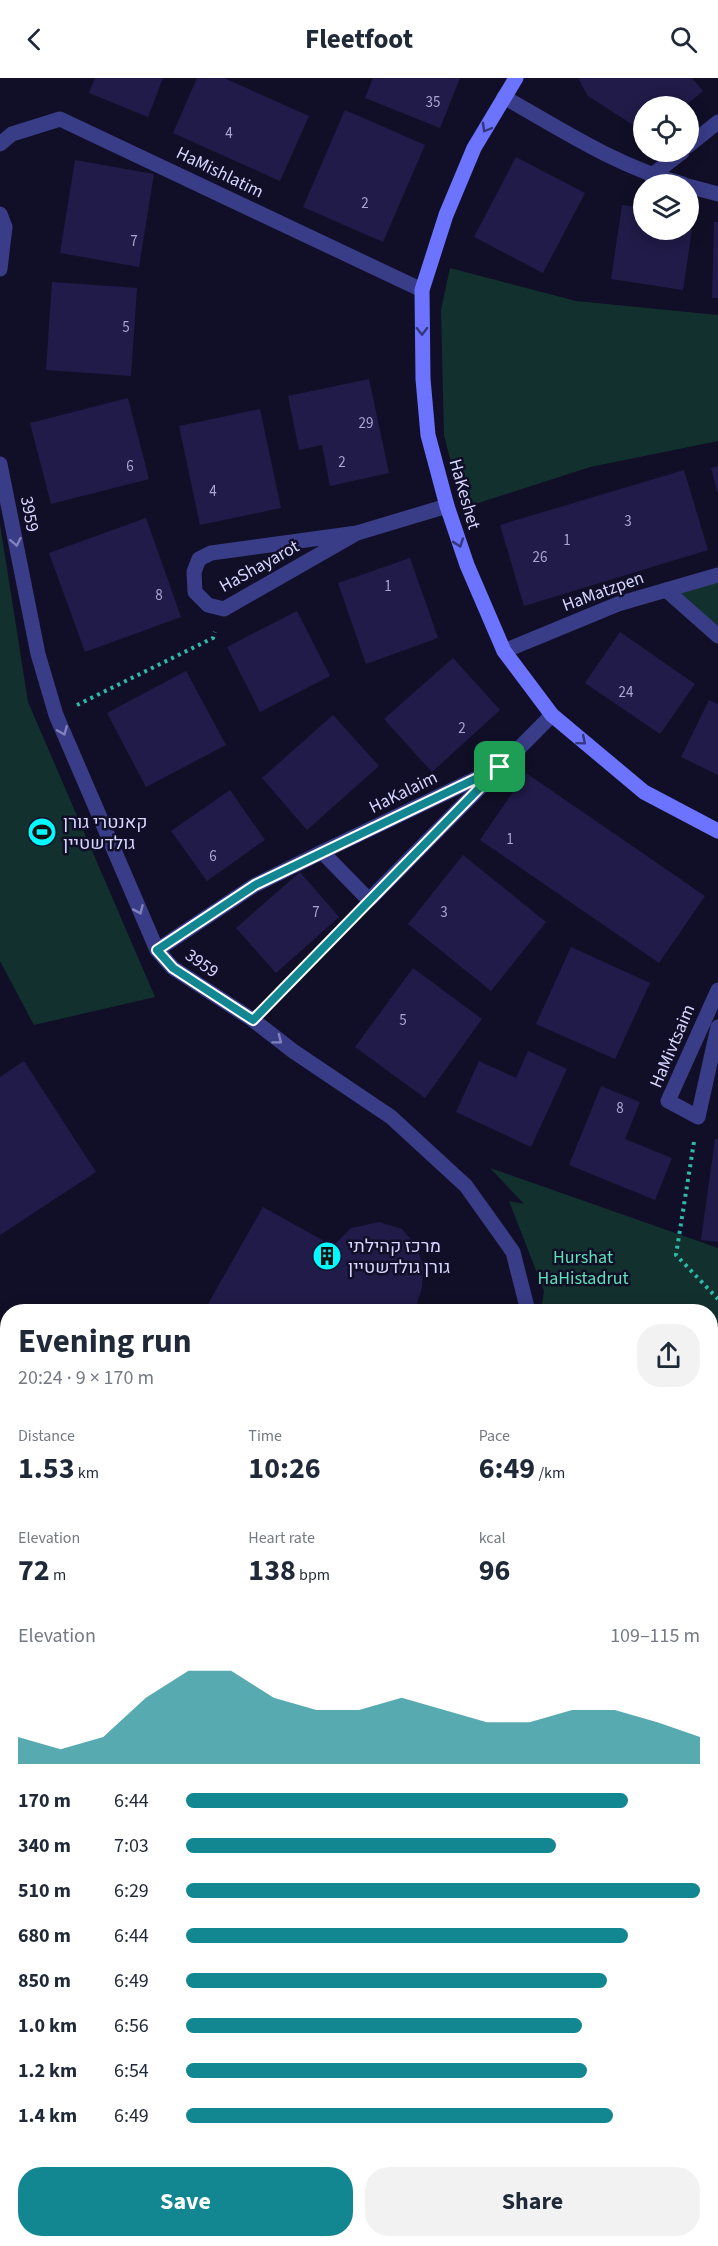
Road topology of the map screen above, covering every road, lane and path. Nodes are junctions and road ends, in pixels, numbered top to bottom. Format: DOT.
graph roads {
  1 [pos="516,78"];
  2 [pos="504,97"];
  3 [pos="718,122"];
  4 [pos="699,137"];
  5 [pos="0,144"];
  6 [pos="669,162"];
  7 [pos="646,174"];
  8 [pos="654,174"];
  9 [pos="699,189"];
  10 [pos="718,194"];
  11 [pos="0,214"];
  12 [pos="0,268"];
  13 [pos="422,290"];
  14 [pos="0,464"];
  15 [pos="447,506"];
  16 [pos="357,533"];
  17 [pos="718,575"];
  18 [pos="666,590"];
  19 [pos="224,609"];
  20 [pos="718,636"];
  21 [pos="504,651"];
  22 [pos="56,715"];
  23 [pos="552,715"];
  24 [pos="500,767"];
  25 [pos="718,831"];
  26 [pos="322,852"];
  27 [pos="369,900"];
  28 [pos="157,950"];
  29 [pos="718,990"];
  30 [pos="253,1020"];
  31 [pos="718,1027"];
  32 [pos="698,1117"];
  33 [pos="718,1299"];
  34 [pos="526,1304"];
  1 -- 2 [label="street, HaKeshet"];
  2 -- 7 [label="street"];
  2 -- 13 [label="street, HaKeshet, one-way"];
  3 -- 4 [label="street"];
  5 -- 13 [label="street, HaMishlatim"];
  6 -- 8 [label="street"];
  9 -- 10 [label="street"];
  11 -- 12 [label="street"];
  13 -- 15 [label="street, HaKeshet, one-way"];
  14 -- 22 [label="street, 3959, one-way"];
  15 -- 16 [label="street, HaShayarot"];
  15 -- 21 [label="street, HaKeshet, one-way"];
  16 -- 19 [label="street, HaShayarot"];
  16 -- 19 [label="street, HaShayarot"];
  17 -- 18 [label="street, HaMatzpen"];
  18 -- 20 [label="street"];
  18 -- 21 [label="street, HaMatzpen"];
  19 -- 22 [label="path"];
  21 -- 23 [label="street, HaKeshet"];
  22 -- 28 [label="street, 3959, one-way"];
  23 -- 24 [label="street, HaKalaim"];
  23 -- 25 [label="street, HaKeshet, one-way"];
  24 -- 26 [label="street, HaKalaim"];
  24 -- 27 [label="street, HaKalaim"];
  26 -- 27 [label="street"];
  26 -- 28 [label="street, HaKalaim"];
  27 -- 30 [label="path"];
  28 -- 30 [label="street, 3959"];
  29 -- 32 [label="street, HaMivtsaim"];
  30 -- 34 [label="street, 3959, one-way"];
  31 -- 32 [label="street, HaMivtsaim"];
  32 -- 33 [label="path"];
}
